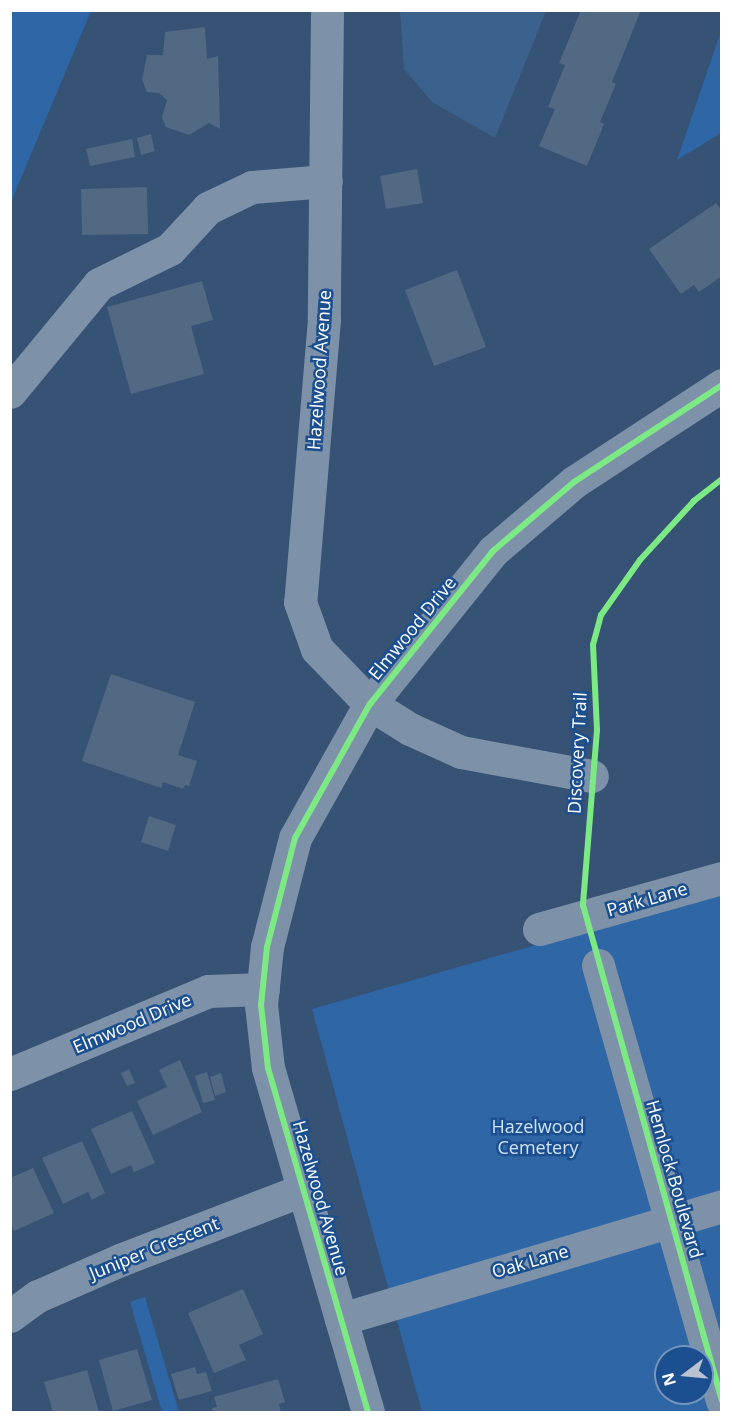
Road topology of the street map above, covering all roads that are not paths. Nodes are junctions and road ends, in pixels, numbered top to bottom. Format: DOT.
graph roads {
  1 [pos="327,10"];
  2 [pos="326,181"];
  3 [pos="722,385"];
  4 [pos="10,392"];
  5 [pos="370,704"];
  6 [pos="592,776"];
  7 [pos="722,878"];
  8 [pos="539,929"];
  9 [pos="598,965"];
  10 [pos="263,988"];
  11 [pos="10,1074"];
  12 [pos="303,1190"];
  13 [pos="722,1206"];
  14 [pos="672,1220"];
  15 [pos="10,1316"];
  16 [pos="340,1319"];
  17 [pos="722,1401"];
  18 [pos="368,1413"];
  1 -- 2 [label="street, Hazelwood Avenue"];
  2 -- 4 [label="street"];
  2 -- 5 [label="street, Hazelwood Avenue"];
  3 -- 5 [label="street, Elmwood Drive"];
  5 -- 6 [label="street, Hazelwood Avenue"];
  5 -- 10 [label="street, Elmwood Drive"];
  7 -- 8 [label="street, Park Lane"];
  9 -- 14 [label="street, Hemlock Boulevard"];
  10 -- 11 [label="street, Elmwood Drive"];
  10 -- 12 [label="street, Hazelwood Avenue"];
  12 -- 15 [label="street, Juniper Crescent"];
  12 -- 16 [label="street, Hazelwood Avenue"];
  13 -- 14 [label="street, Oak Lane"];
  14 -- 16 [label="street, Oak Lane"];
  14 -- 17 [label="street, Hemlock Boulevard"];
  16 -- 18 [label="street, Hazelwood Avenue"];
}
